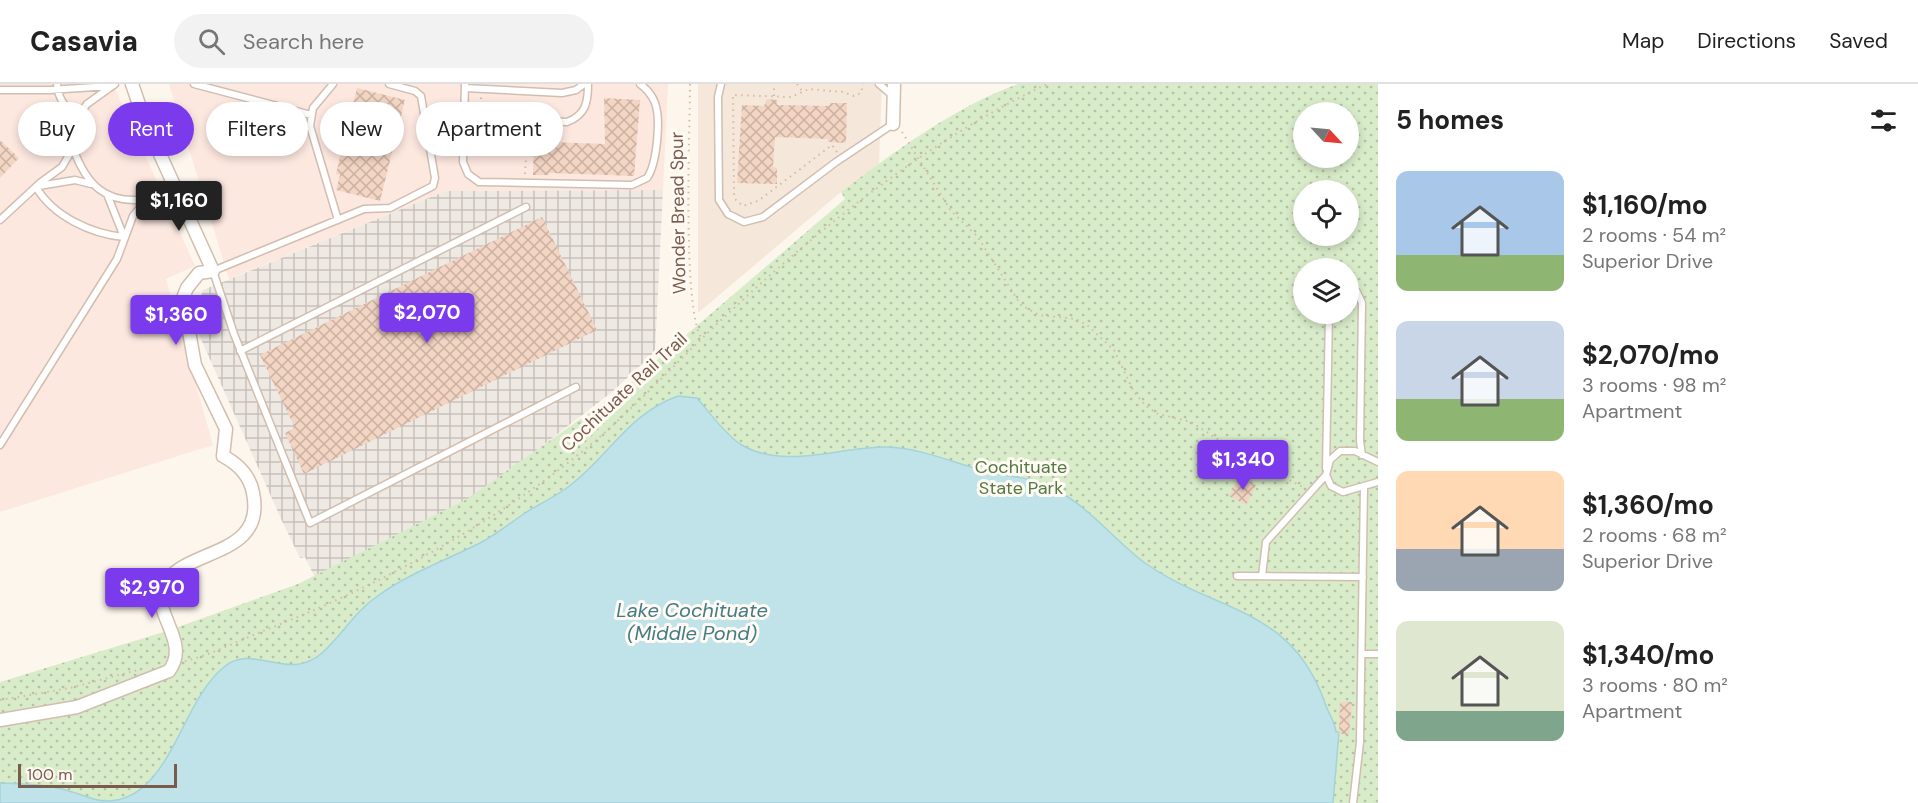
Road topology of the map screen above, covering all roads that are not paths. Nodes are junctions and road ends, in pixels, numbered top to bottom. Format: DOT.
graph roads {
  1 [pos="132,84"];
  2 [pos="194,84"];
  3 [pos="333,84"];
  4 [pos="389,84"];
  5 [pos="586,84"];
  6 [pos="640,84"];
  7 [pos="721,84"];
  8 [pos="879,84"];
  9 [pos="113,85"];
  10 [pos="465,86"];
  11 [pos="57,87"];
  12 [pos="0,90"];
  13 [pos="894,90"];
  14 [pos="63,102"];
  15 [pos="90,102"];
  16 [pos="464,102"];
  17 [pos="311,115"];
  18 [pos="563,122"];
  19 [pos="893,124"];
  20 [pos="68,156"];
  21 [pos="76,156"];
  22 [pos="462,156"];
  23 [pos="173,181"];
  24 [pos="92,184"];
  25 [pos="36,187"];
  26 [pos="107,194"];
  27 [pos="147,199"];
  28 [pos="526,207"];
  29 [pos="0,220"];
  30 [pos="338,220"];
  31 [pos="124,237"];
  32 [pos="213,271"];
  33 [pos="1359,296"];
  34 [pos="1329,324"];
  35 [pos="240,351"];
  36 [pos="576,387"];
  37 [pos="0,445"];
  38 [pos="1362,455"];
  39 [pos="1378,462"];
  40 [pos="1326,468"];
  41 [pos="1326,476"];
  42 [pos="1378,482"];
  43 [pos="1364,487"];
  44 [pos="1237,576"];
  45 [pos="1262,576"];
  46 [pos="1363,578"];
  47 [pos="1362,654"];
  48 [pos="1378,654"];
  49 [pos="0,720"];
  50 [pos="1353,803"];
  1 -- 23 [label="street"];
  2 -- 17 [label="lane"];
  3 -- 17 [label="lane"];
  4 -- 30 [label="lane"];
  5 -- 10 [label="lane"];
  5 -- 18 [label="lane"];
  6 -- 22 [label="lane"];
  7 -- 19 [label="lane"];
  8 -- 13 [label="lane"];
  9 -- 11 [label="lane"];
  9 -- 15 [label="lane"];
  10 -- 16 [label="lane"];
  11 -- 12 [label="lane"];
  11 -- 14 [label="lane"];
  13 -- 19 [label="street"];
  17 -- 30 [label="lane"];
  20 -- 25 [label="lane"];
  21 -- 24 [label="lane"];
  23 -- 27 [label="lane"];
  23 -- 32 [label="street"];
  24 -- 25 [label="lane"];
  24 -- 26 [label="lane"];
  25 -- 29 [label="lane"];
  25 -- 31 [label="lane"];
  26 -- 27 [label="lane"];
  26 -- 31 [label="lane"];
  27 -- 31 [label="lane"];
  28 -- 35 [label="lane"];
  30 -- 32 [label="lane"];
  31 -- 37 [label="lane"];
  32 -- 35 [label="lane"];
  32 -- 49 [label="street"];
  33 -- 38 [label="lane"];
  34 -- 40 [label="lane"];
  35 -- 36 [label="lane"];
  38 -- 39 [label="lane"];
  38 -- 40 [label="lane"];
  40 -- 41 [label="lane"];
  41 -- 43 [label="lane"];
  41 -- 45 [label="lane"];
  42 -- 43 [label="lane"];
  43 -- 46 [label="lane"];
  44 -- 45 [label="lane"];
  45 -- 46 [label="lane"];
  46 -- 47 [label="lane"];
  47 -- 48 [label="lane"];
  47 -- 50 [label="lane"];
}
